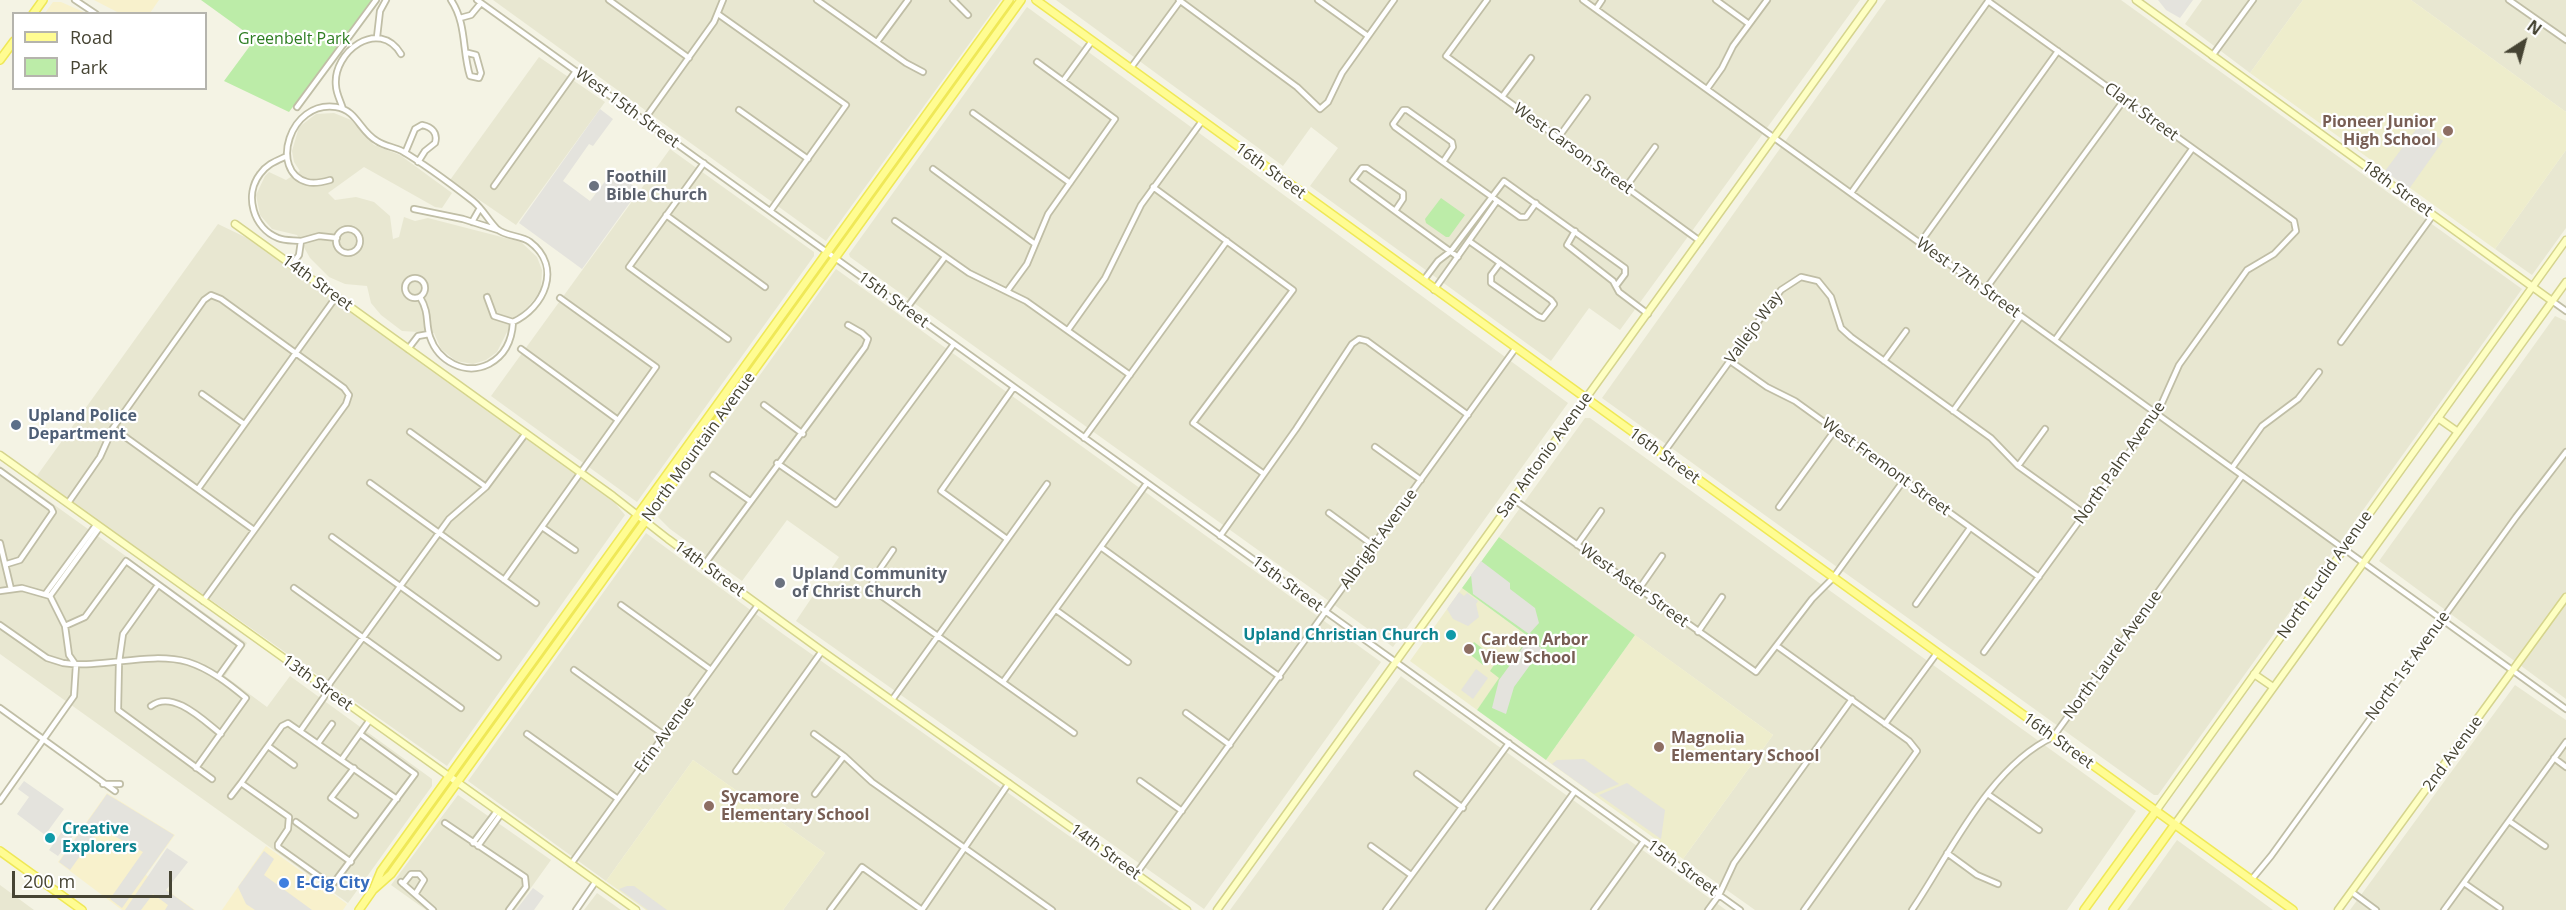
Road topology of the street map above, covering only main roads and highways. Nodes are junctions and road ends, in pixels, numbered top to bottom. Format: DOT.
graph roads {
  1 [pos="1009,0"];
  2 [pos="1021,0"];
  3 [pos="1036,0"];
  4 [pos="1873,0"];
  5 [pos="2138,1"];
  6 [pos="12,44"];
  7 [pos="0,60"];
  8 [pos="235,224"];
  9 [pos="2566,240"];
  10 [pos="2566,282"];
  11 [pos="2533,287"];
  12 [pos="2552,301"];
  13 [pos="1585,400"];
  14 [pos="2438,418"];
  15 [pos="2458,432"];
  16 [pos="0,455"];
  17 [pos="637,515"];
  18 [pos="645,521"];
  19 [pos="2566,597"];
  20 [pos="2254,674"];
  21 [pos="2273,687"];
  22 [pos="449,778"];
  23 [pos="457,783"];
  24 [pos="2156,811"];
  25 [pos="2175,824"];
  26 [pos="0,851"];
  27 [pos="374,890"];
  28 [pos="82,910"];
  29 [pos="359,910"];
  30 [pos="636,910"];
  31 [pos="1187,910"];
  32 [pos="1217,910"];
  33 [pos="2084,910"];
  34 [pos="2113,910"];
  35 [pos="2293,910"];
  36 [pos="2338,910"];
  1 -- 17 [label="main road, North Mountain Avenue"];
  2 -- 18 [label="main road, North Mountain Avenue"];
  3 -- 13 [label="main road, 16th Street"];
  4 -- 13 [label="main road, San Antonio Avenue"];
  5 -- 11 [label="main road, 18th Street"];
  6 -- 7 [label="main road"];
  8 -- 17 [label="main road, 14th Street"];
  9 -- 11 [label="main road, North Euclid Avenue"];
  10 -- 12 [label="main road, North Euclid Avenue"];
  11 -- 12 [label="main road, 18th Street"];
  11 -- 14 [label="main road, North Euclid Avenue"];
  12 -- 15 [label="main road, North Euclid Avenue"];
  13 -- 24 [label="main road, 16th Street"];
  13 -- 32 [label="main road, San Antonio Avenue"];
  14 -- 15 [label="main road"];
  14 -- 20 [label="main road, North Euclid Avenue"];
  15 -- 21 [label="main road, North Euclid Avenue"];
  16 -- 22 [label="main road, 13th Street"];
  17 -- 18 [label="main road, 14th Street"];
  17 -- 22 [label="main road, North Mountain Avenue"];
  18 -- 23 [label="main road, North Mountain Avenue"];
  18 -- 31 [label="main road, 14th Street"];
  19 -- 36 [label="main road, 2nd Avenue"];
  20 -- 21 [label="main road"];
  20 -- 24 [label="main road, North Euclid Avenue"];
  21 -- 25 [label="main road, North Euclid Avenue"];
  22 -- 23 [label="main road, 13th Street"];
  22 -- 27 [label="main road, North Mountain Avenue"];
  23 -- 27 [label="main road, North Mountain Avenue"];
  23 -- 30 [label="main road, 13th Street"];
  24 -- 25 [label="main road, 16th Street"];
  24 -- 33 [label="main road, North Euclid Avenue"];
  25 -- 34 [label="main road, North Euclid Avenue"];
  25 -- 35 [label="main road, 16th Street"];
  26 -- 28 [label="main road"];
  27 -- 29 [label="main road, North Mountain Avenue"];
}
